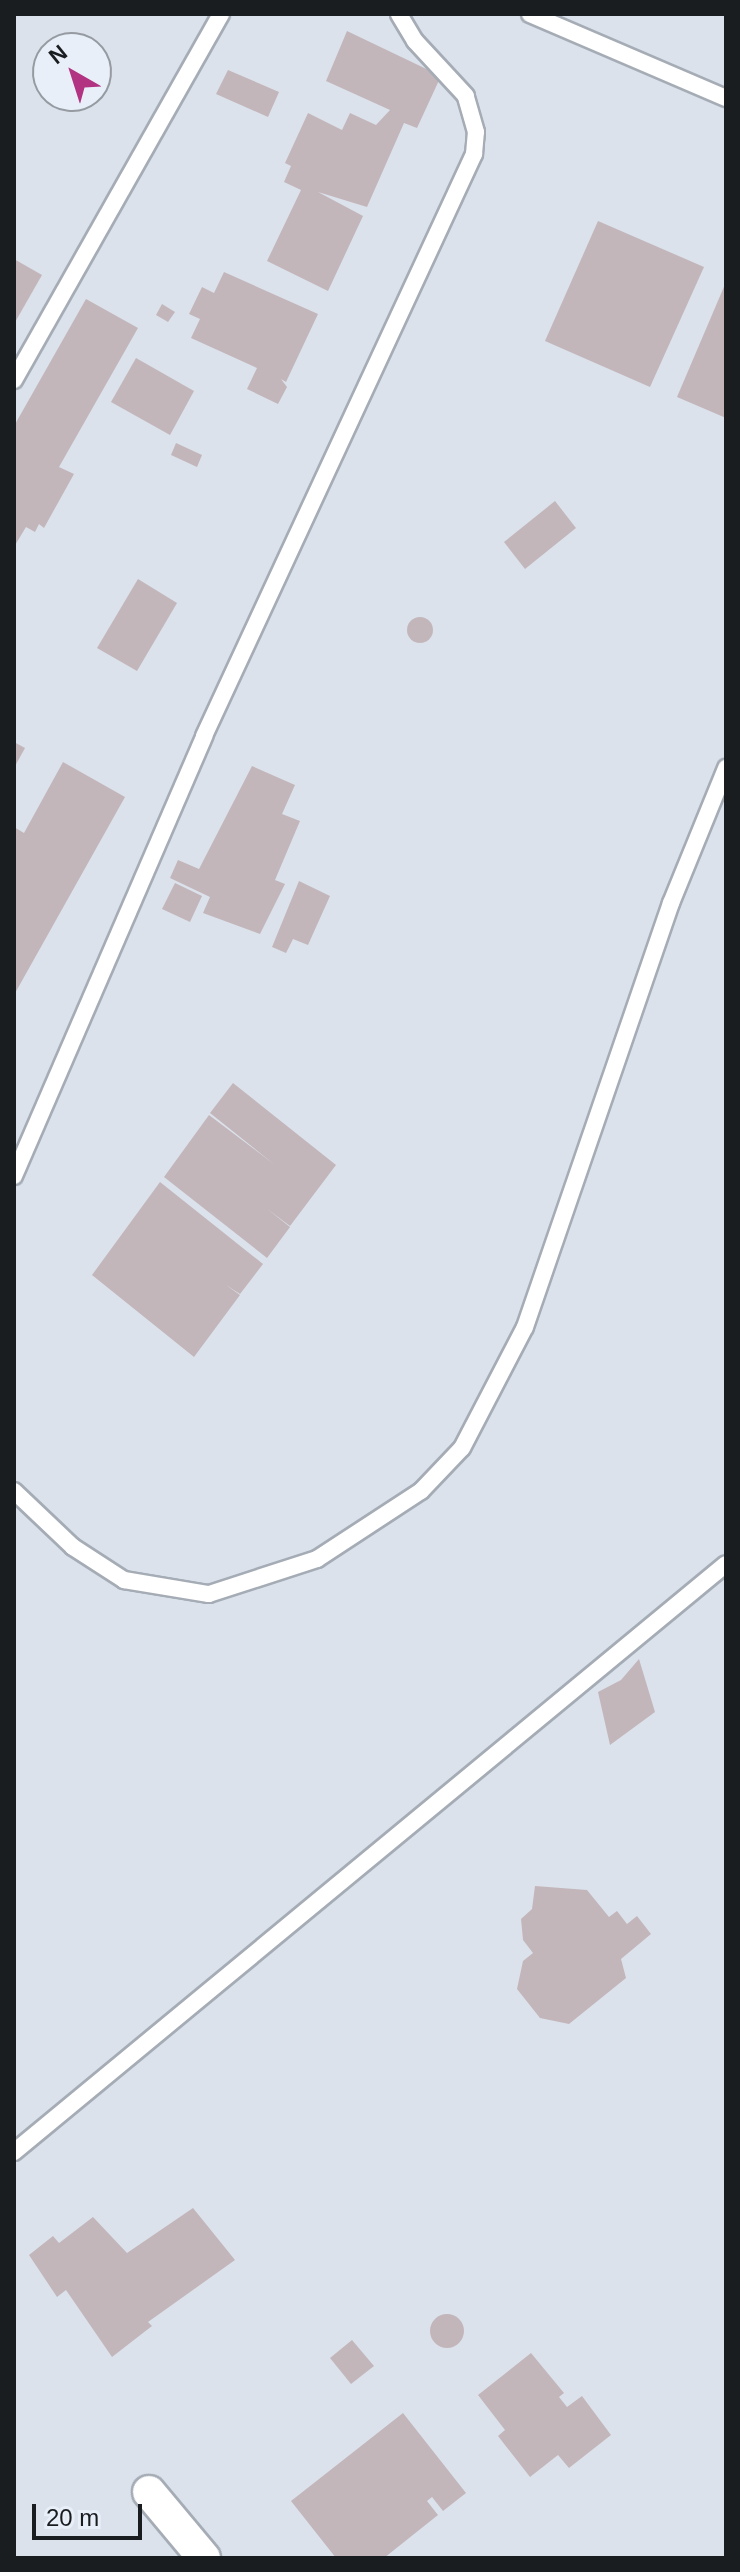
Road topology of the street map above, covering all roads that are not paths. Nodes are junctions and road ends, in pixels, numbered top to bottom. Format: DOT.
graph roads {
  1 [pos="221,14"];
  2 [pos="399,14"];
  3 [pos="530,14"];
  4 [pos="726,98"];
  5 [pos="14,380"];
  6 [pos="726,768"];
  7 [pos="14,1176"];
  8 [pos="14,1491"];
  9 [pos="726,1564"];
  10 [pos="14,2152"];
  11 [pos="149,2492"];
  12 [pos="204,2558"];
  1 -- 5 [label="lane"];
  2 -- 7 [label="lane"];
  3 -- 4 [label="lane"];
  6 -- 8 [label="lane"];
  9 -- 10 [label="lane"];
  11 -- 12 [label="street"];
}
